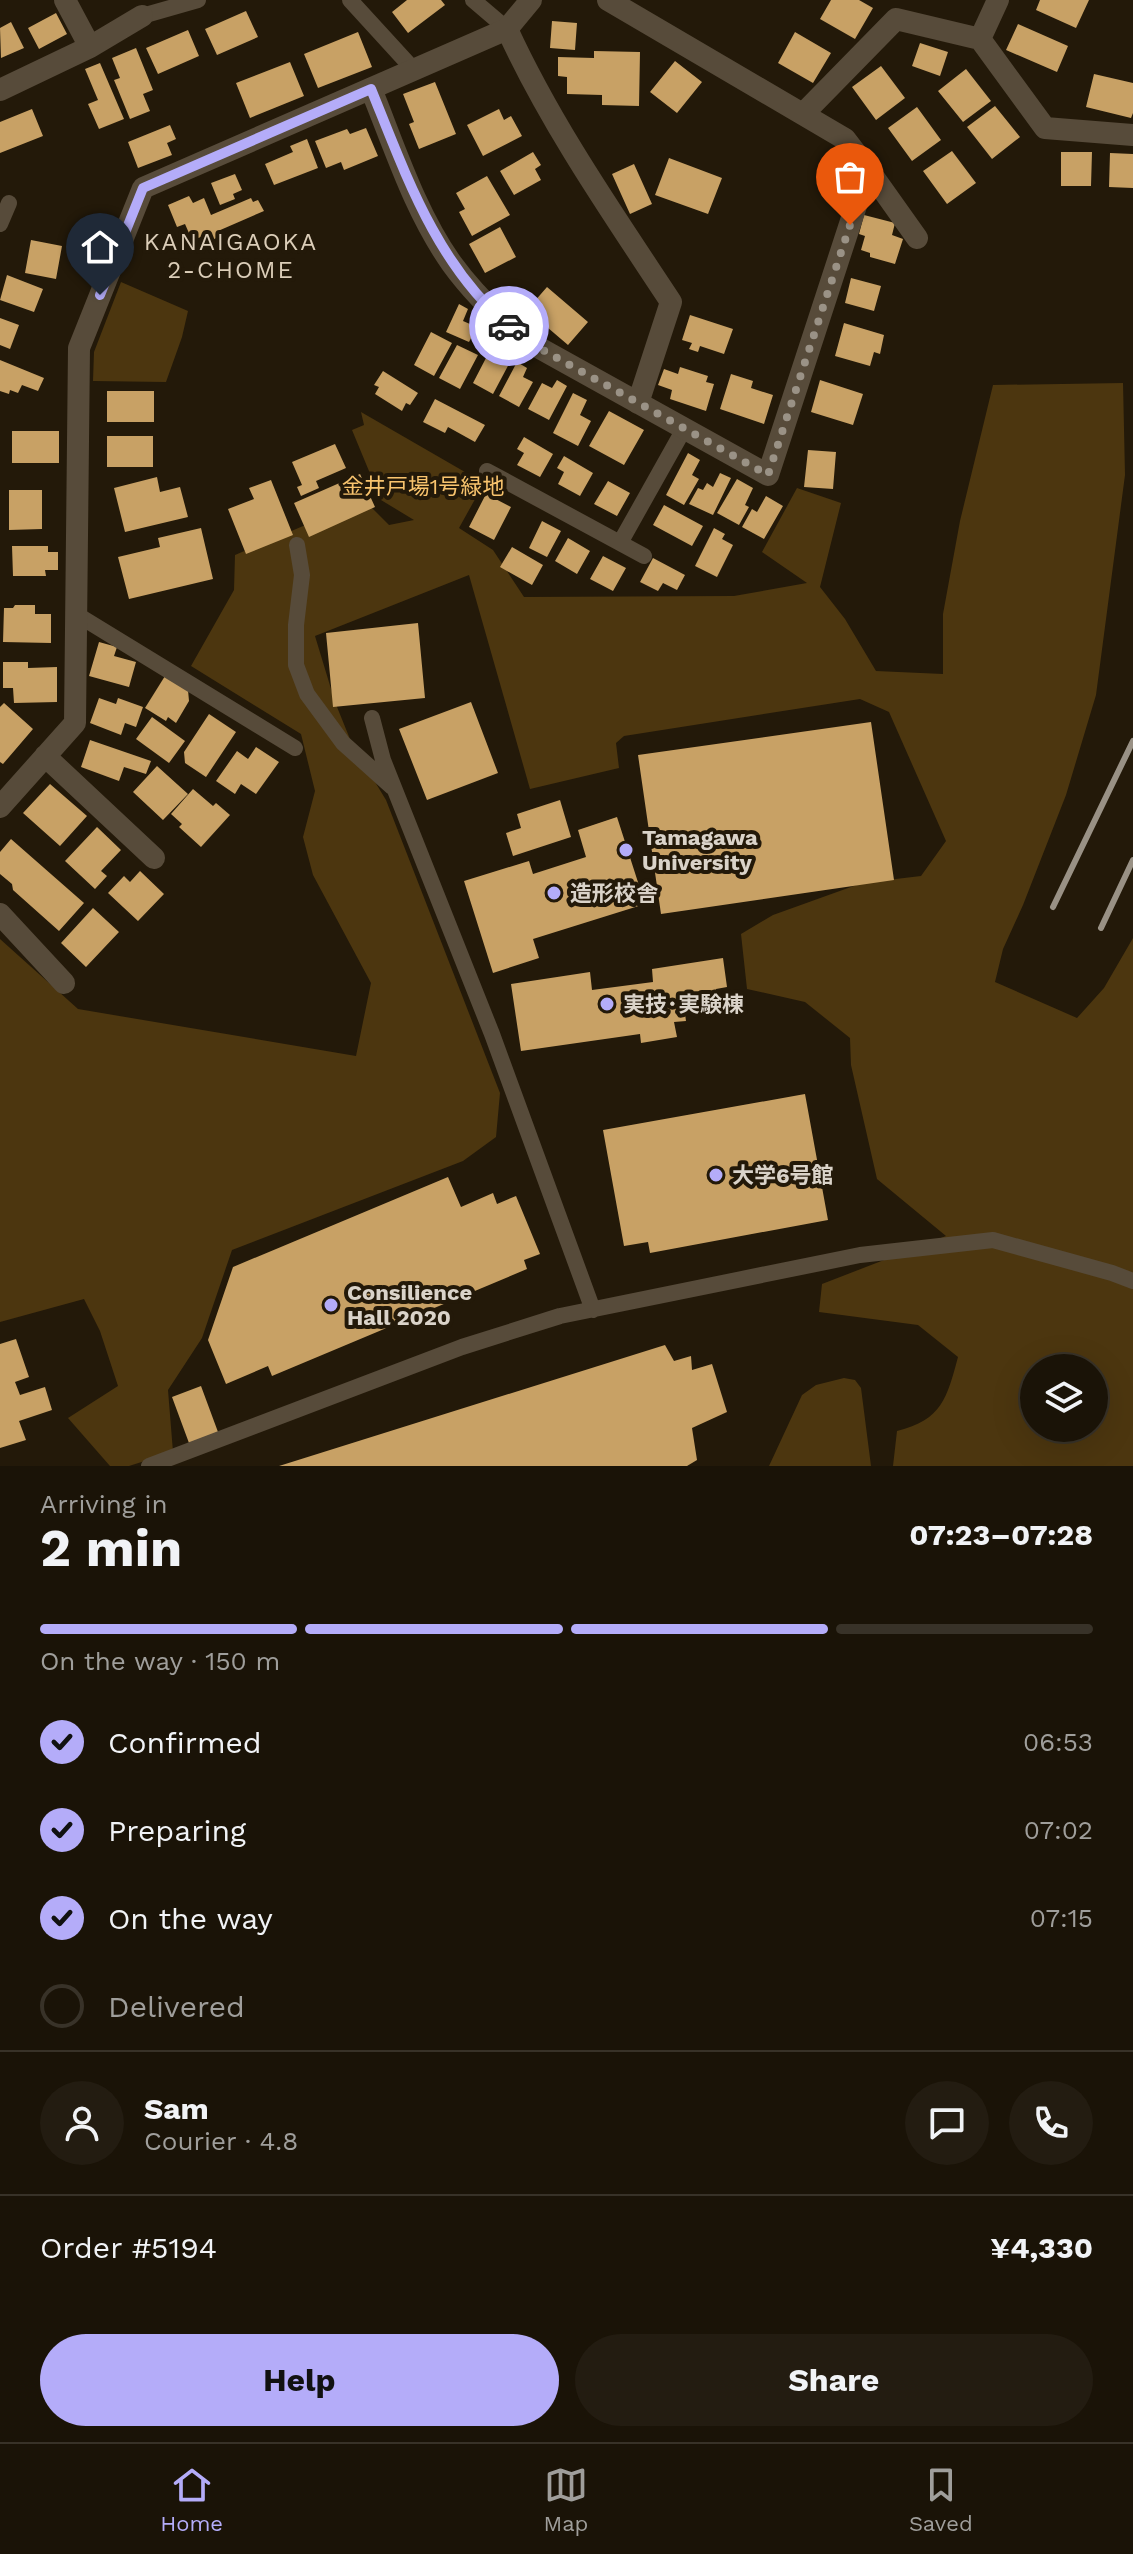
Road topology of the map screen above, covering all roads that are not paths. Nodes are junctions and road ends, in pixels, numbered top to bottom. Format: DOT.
graph roads {
  1 [pos="65,0"];
  2 [pos="198,0"];
  3 [pos="350,0"];
  4 [pos="473,0"];
  5 [pos="531,0"];
  6 [pos="608,0"];
  7 [pos="998,0"];
  8 [pos="142,16"];
  9 [pos="507,29"];
  10 [pos="980,39"];
  11 [pos="90,47"];
  12 [pos="414,70"];
  13 [pos="371,89"];
  14 [pos="0,90"];
  15 [pos="803,114"];
  16 [pos="1133,135"];
  17 [pos="868,169"];
  18 [pos="9,203"];
  19 [pos="0,224"];
  20 [pos="917,238"];
  21 [pos="638,403"];
  22 [pos="684,429"];
  23 [pos="487,471"];
  24 [pos="620,543"];
  25 [pos="297,545"];
  26 [pos="644,556"];
  27 [pos="76,614"];
  28 [pos="372,718"];
  29 [pos="295,748"];
  30 [pos="45,756"];
  31 [pos="396,791"];
  32 [pos="0,807"];
  33 [pos="154,858"];
  34 [pos="0,914"];
  35 [pos="64,983"];
  36 [pos="1133,1281"];
  37 [pos="593,1310"];
  38 [pos="149,1466"];
  1 -- 11 [label="street"];
  2 -- 8 [label="lane"];
  3 -- 12 [label="lane"];
  4 -- 9 [label="lane"];
  5 -- 9 [label="street"];
  6 -- 15 [label="street"];
  7 -- 10 [label="street"];
  8 -- 11 [label="street"];
  9 -- 12 [label="street"];
  9 -- 21 [label="street"];
  10 -- 15 [label="street"];
  10 -- 16 [label="street"];
  11 -- 14 [label="street"];
  12 -- 13 [label="street"];
  13 -- 21 [label="street"];
  13 -- 27 [label="street"];
  15 -- 17 [label="street"];
  17 -- 20 [label="street"];
  17 -- 22 [label="street"];
  18 -- 19 [label="lane"];
  21 -- 22 [label="street"];
  22 -- 24 [label="lane"];
  23 -- 24 [label="lane"];
  24 -- 26 [label="lane"];
  25 -- 31 [label="lane"];
  27 -- 29 [label="lane"];
  27 -- 30 [label="street"];
  28 -- 31 [label="lane"];
  30 -- 32 [label="street"];
  30 -- 33 [label="street"];
  31 -- 37 [label="lane"];
  34 -- 35 [label="street"];
  36 -- 37 [label="lane"];
  37 -- 38 [label="lane"];
}
